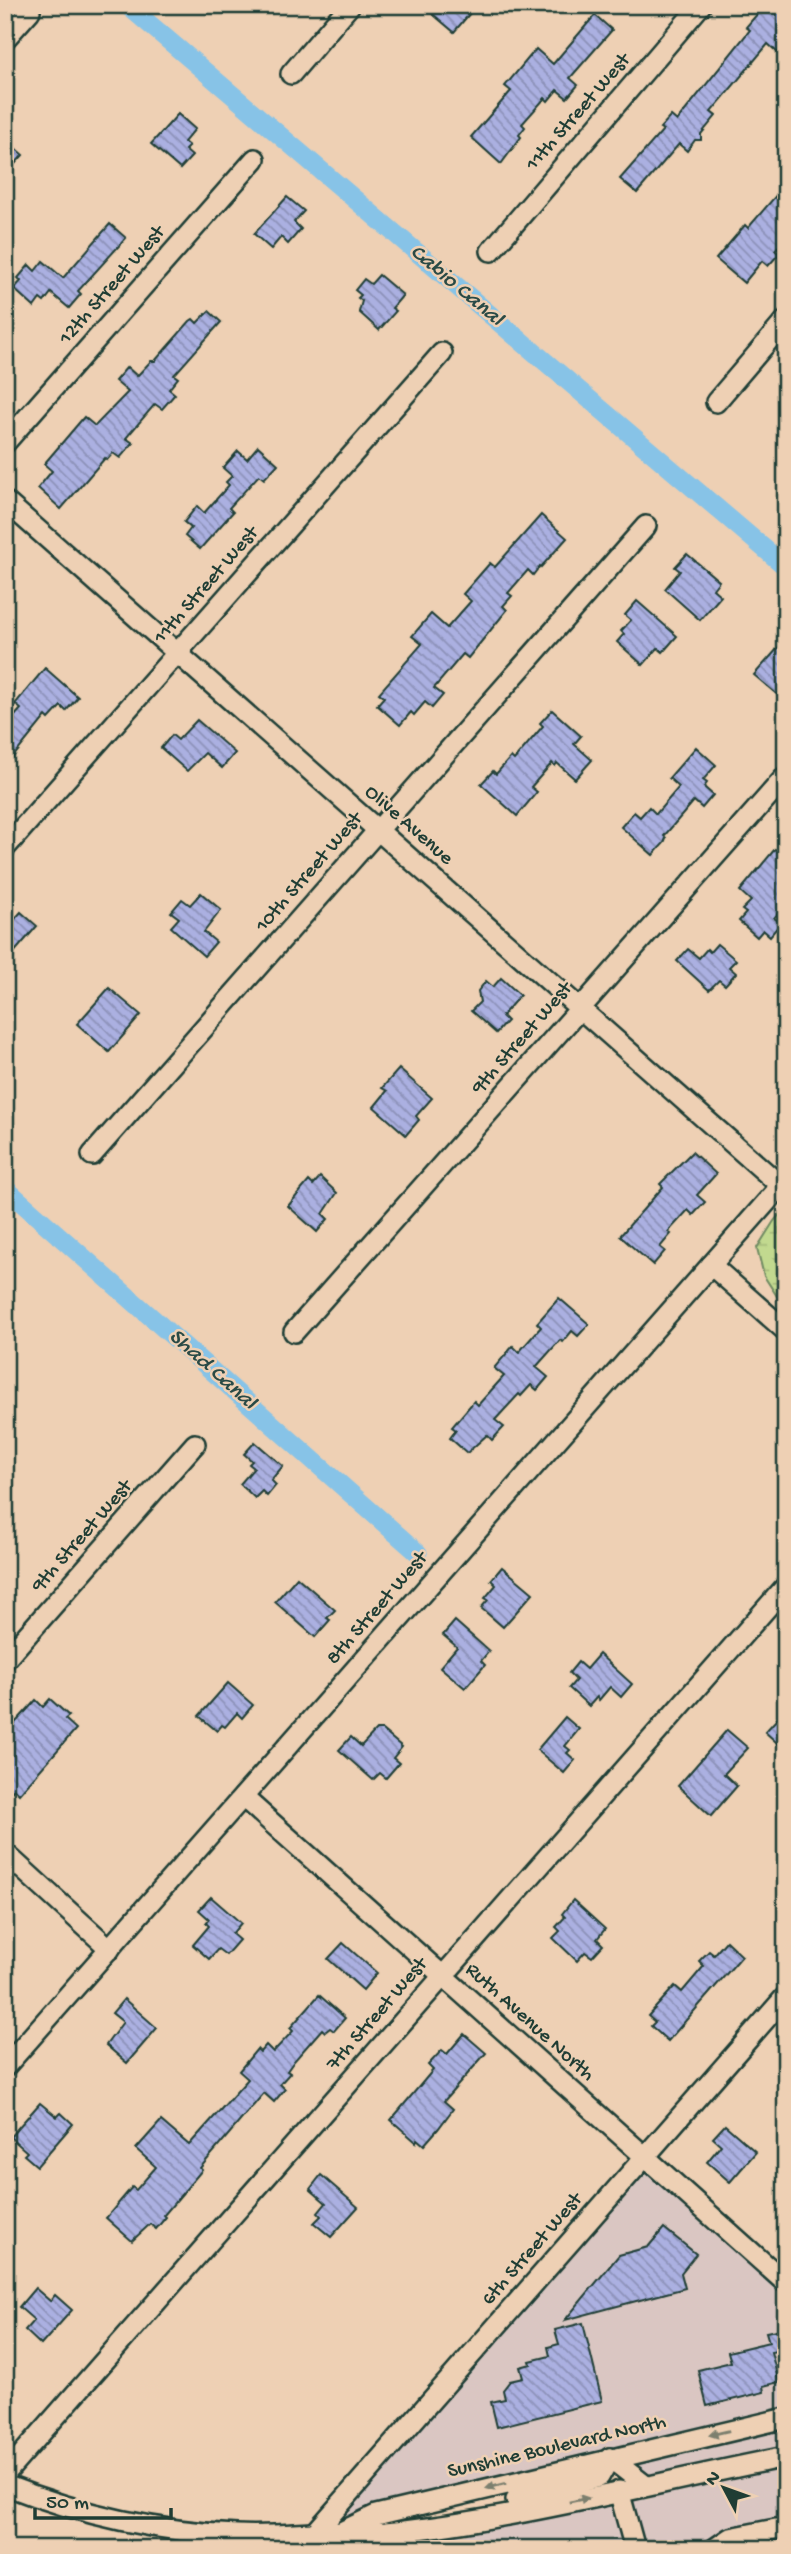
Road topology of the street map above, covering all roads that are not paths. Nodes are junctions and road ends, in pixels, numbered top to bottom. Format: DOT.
graph roads {
  1 [pos="350,5"];
  2 [pos="701,5"];
  3 [pos="30,11"];
  4 [pos="5,39"];
  5 [pos="291,74"];
  6 [pos="255,159"];
  7 [pos="491,251"];
  8 [pos="786,320"];
  9 [pos="442,353"];
  10 [pos="716,402"];
  11 [pos="5,443"];
  12 [pos="5,501"];
  13 [pos="646,526"];
  14 [pos="178,654"];
  15 [pos="786,776"];
  16 [pos="378,830"];
  17 [pos="5,848"];
  18 [pos="580,1008"];
  19 [pos="92,1155"];
  20 [pos="783,1183"];
  21 [pos="711,1265"];
  22 [pos="786,1331"];
  23 [pos="294,1332"];
  24 [pos="195,1444"];
  25 [pos="786,1586"];
  26 [pos="5,1660"];
  27 [pos="243,1797"];
  28 [pos="5,1853"];
  29 [pos="110,1948"];
  30 [pos="443,1976"];
  31 [pos="786,1996"];
  32 [pos="5,2067"];
  33 [pos="645,2157"];
  34 [pos="786,2283"];
  35 [pos="786,2418"];
  36 [pos="786,2457"];
  37 [pos="610,2458"];
  38 [pos="5,2474"];
  39 [pos="5,2485"];
  40 [pos="646,2486"];
  41 [pos="620,2491"];
  42 [pos="464,2523"];
  43 [pos="786,2528"];
  44 [pos="342,2532"];
  45 [pos="303,2539"];
  46 [pos="635,2549"];
  47 [pos="714,2549"];
  1 -- 5 [label="street"];
  2 -- 7 [label="street, 11th Street West"];
  3 -- 4 [label="street"];
  6 -- 11 [label="street, 12th Street West"];
  8 -- 10 [label="street"];
  9 -- 14 [label="street, 11th Street West"];
  12 -- 14 [label="street, Olive Avenue"];
  13 -- 16 [label="street, 10th Street West"];
  14 -- 16 [label="street, Olive Avenue"];
  14 -- 17 [label="street, 11th Street West"];
  15 -- 18 [label="street, 9th Street West"];
  16 -- 18 [label="street, Olive Avenue"];
  16 -- 19 [label="street, 10th Street West"];
  18 -- 20 [label="street, Olive Avenue"];
  18 -- 23 [label="street, 9th Street West"];
  20 -- 21 [label="street, 8th Street West"];
  21 -- 22 [label="street"];
  21 -- 27 [label="street, 8th Street West"];
  24 -- 26 [label="street, 9th Street West"];
  25 -- 30 [label="street, 7th Street West"];
  27 -- 29 [label="street, 8th Street West"];
  27 -- 30 [label="street, Ruth Avenue North"];
  28 -- 29 [label="street"];
  29 -- 32 [label="street, 8th Street West"];
  30 -- 33 [label="street, Ruth Avenue North"];
  30 -- 38 [label="street, 7th Street West"];
  31 -- 33 [label="street, 6th Street West"];
  33 -- 34 [label="street, Ruth Avenue North"];
  33 -- 45 [label="street, 6th Street West"];
  35 -- 37 [label="street, Sunshine Boulevard North, one-way"];
  36 -- 40 [label="street, Sunshine Boulevard North"];
  37 -- 40 [label="street"];
  37 -- 42 [label="street"];
  37 -- 44 [label="street, Sunshine Boulevard North, one-way"];
  39 -- 45 [label="street, Sunshine Boulevard North"];
  40 -- 41 [label="street, Sunshine Boulevard North"];
  42 -- 41 [label="street, Sunshine Boulevard North, one-way"];
  41 -- 46 [label="street"];
  42 -- 44 [label="street, Sunshine Boulevard North"];
  43 -- 47 [label="street"];
  44 -- 45 [label="street, Sunshine Boulevard North"];
}
